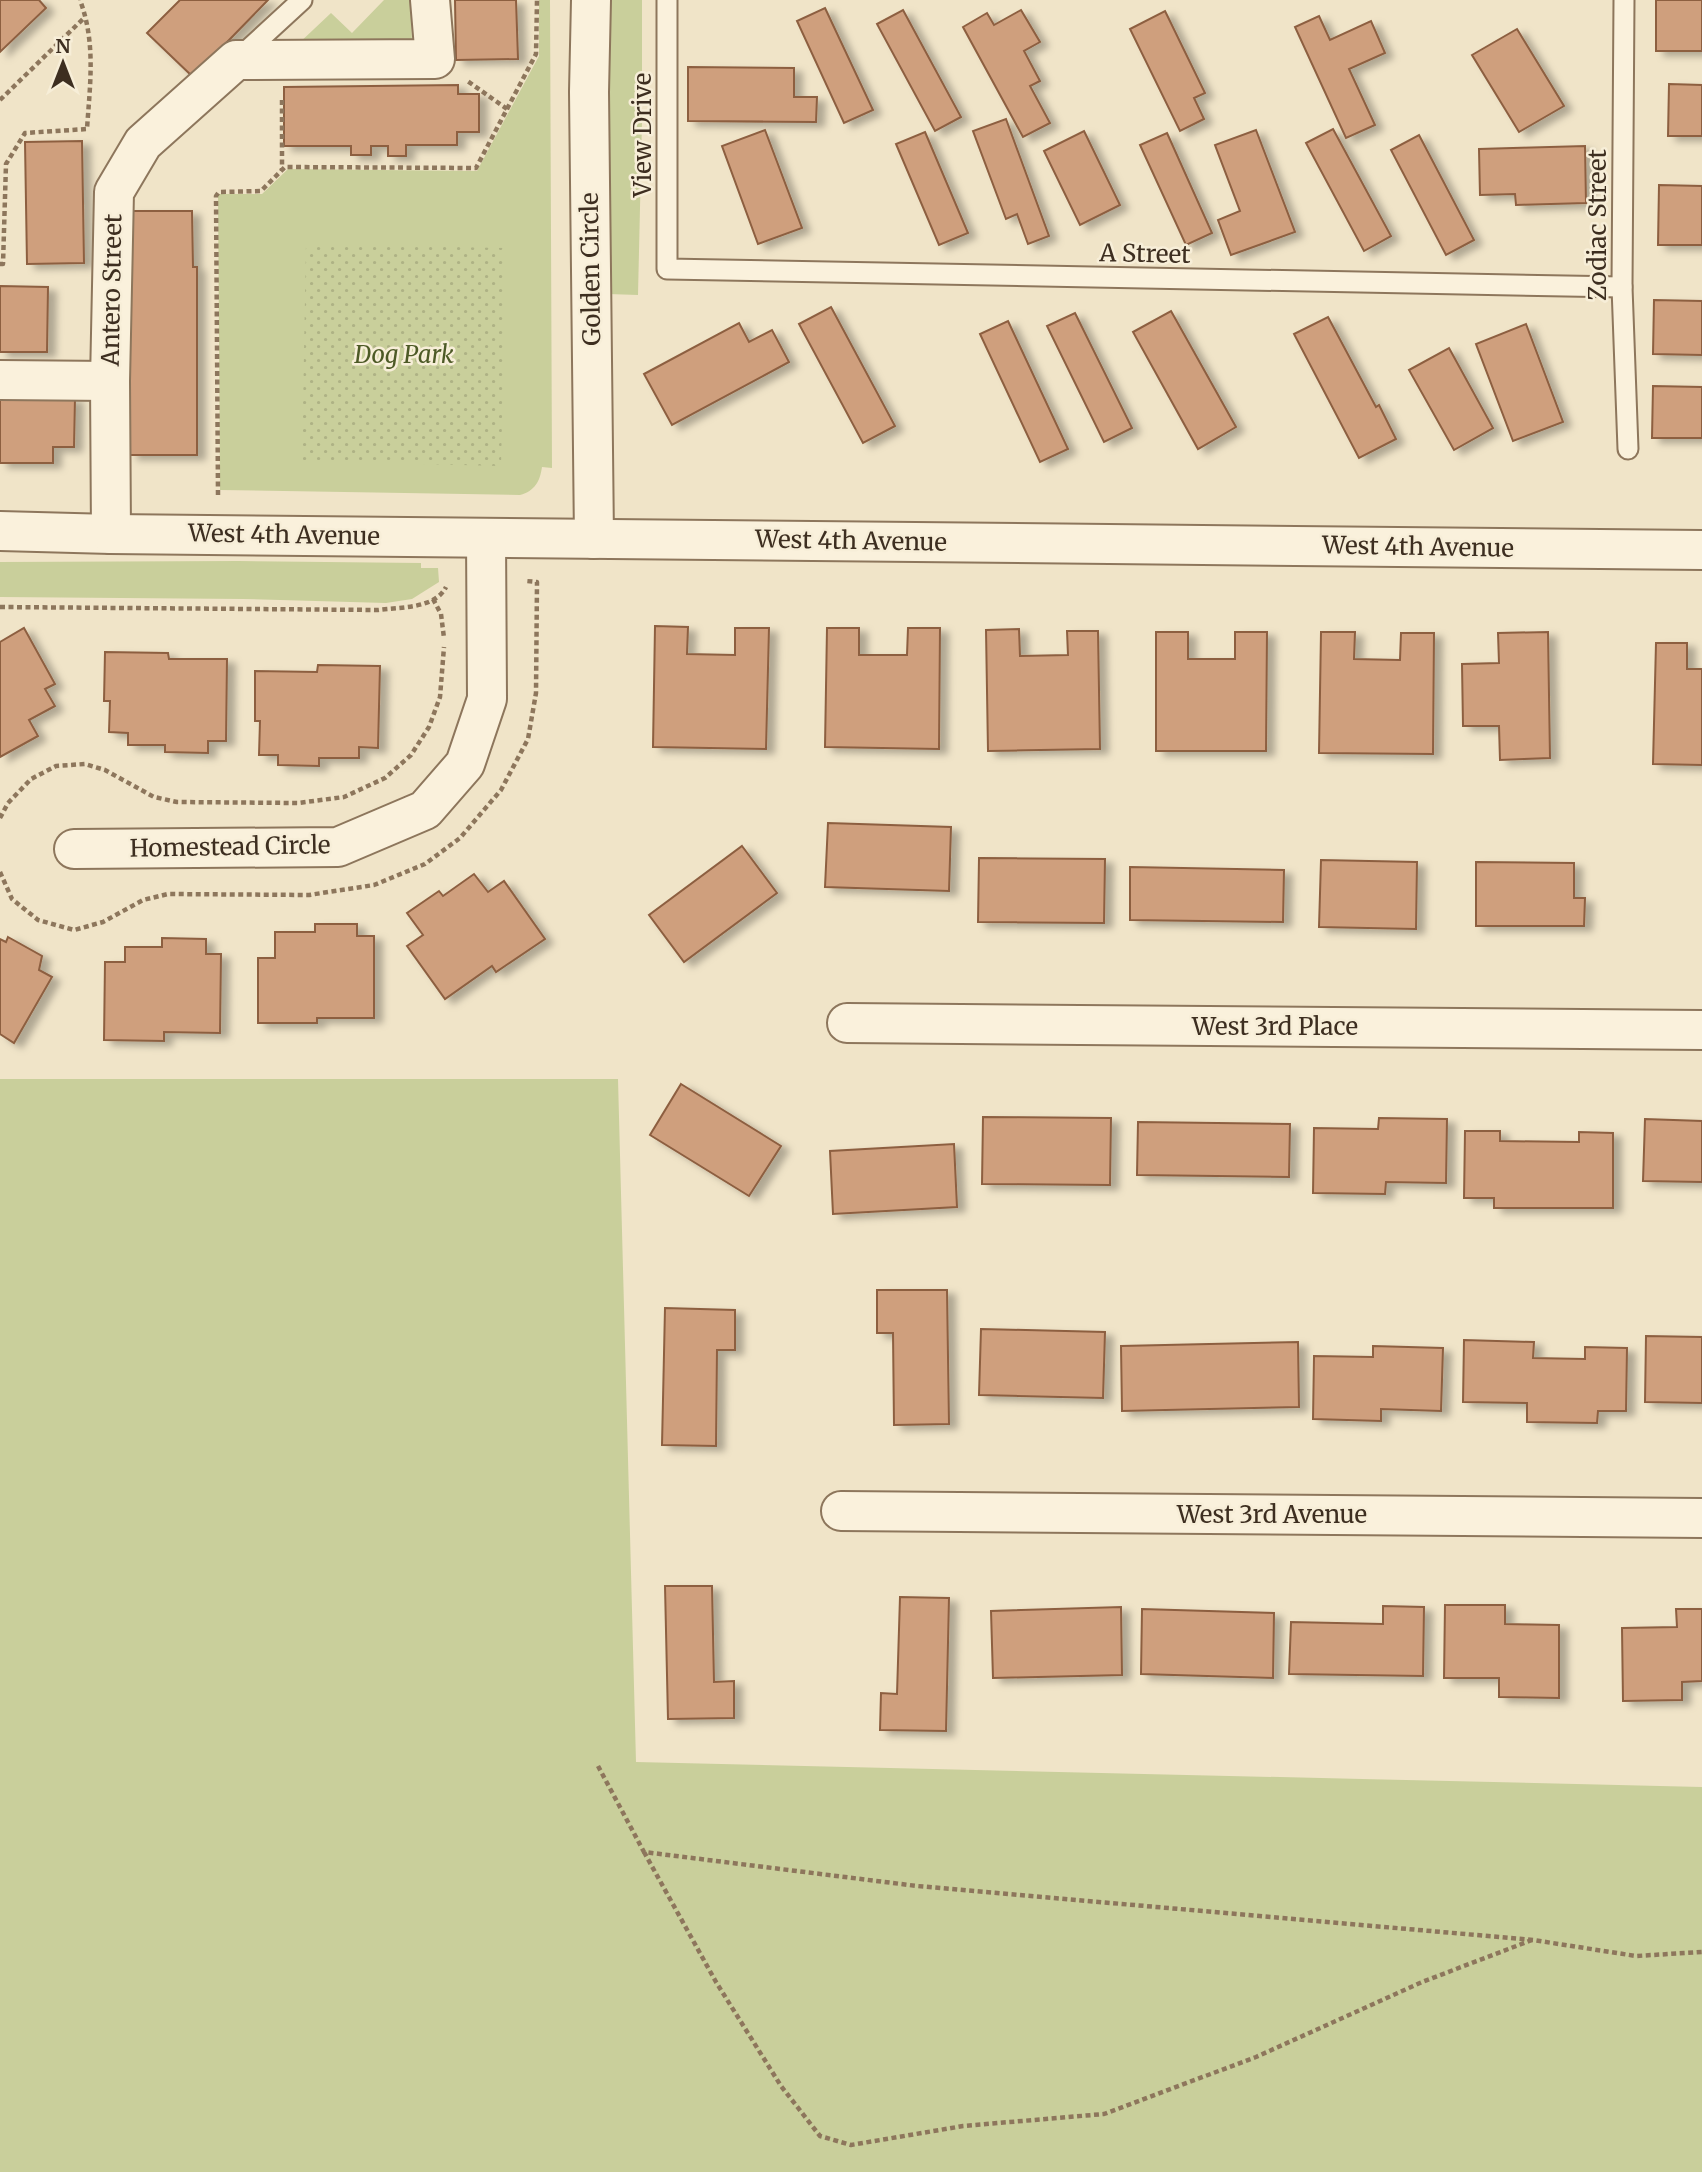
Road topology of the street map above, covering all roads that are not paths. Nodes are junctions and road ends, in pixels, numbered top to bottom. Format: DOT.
graph roads {
  1 [pos="302,0"];
  2 [pos="430,0"];
  3 [pos="590,0"];
  4 [pos="667,0"];
  5 [pos="1624,0"];
  6 [pos="236,60"];
  7 [pos="667,269"];
  8 [pos="1622,287"];
  9 [pos="0,380"];
  10 [pos="110,381"];
  11 [pos="1628,449"];
  12 [pos="0,531"];
  13 [pos="111,534"];
  14 [pos="486,538"];
  15 [pos="594,539"];
  16 [pos="1702,550"];
  17 [pos="74,849"];
  18 [pos="847,1023"];
  19 [pos="1702,1030"];
  20 [pos="841,1511"];
  21 [pos="1702,1518"];
  1 -- 6 [label="lane"];
  2 -- 6 [label="street"];
  3 -- 15 [label="street, Golden Circle"];
  4 -- 7 [label="lane, View Drive"];
  5 -- 8 [label="lane, Zodiac Street"];
  6 -- 10 [label="street, Antero Street"];
  7 -- 8 [label="lane, A Street"];
  8 -- 11 [label="lane, Zodiac Street"];
  9 -- 10 [label="street"];
  10 -- 13 [label="street, Antero Street"];
  12 -- 13 [label="street, West 4th Avenue"];
  13 -- 14 [label="street, West 4th Avenue"];
  14 -- 15 [label="street, West 4th Avenue"];
  14 -- 17 [label="street, Homestead Circle"];
  15 -- 16 [label="street, West 4th Avenue"];
  18 -- 19 [label="street, West 3rd Place"];
  20 -- 21 [label="street, West 3rd Avenue"];
}
